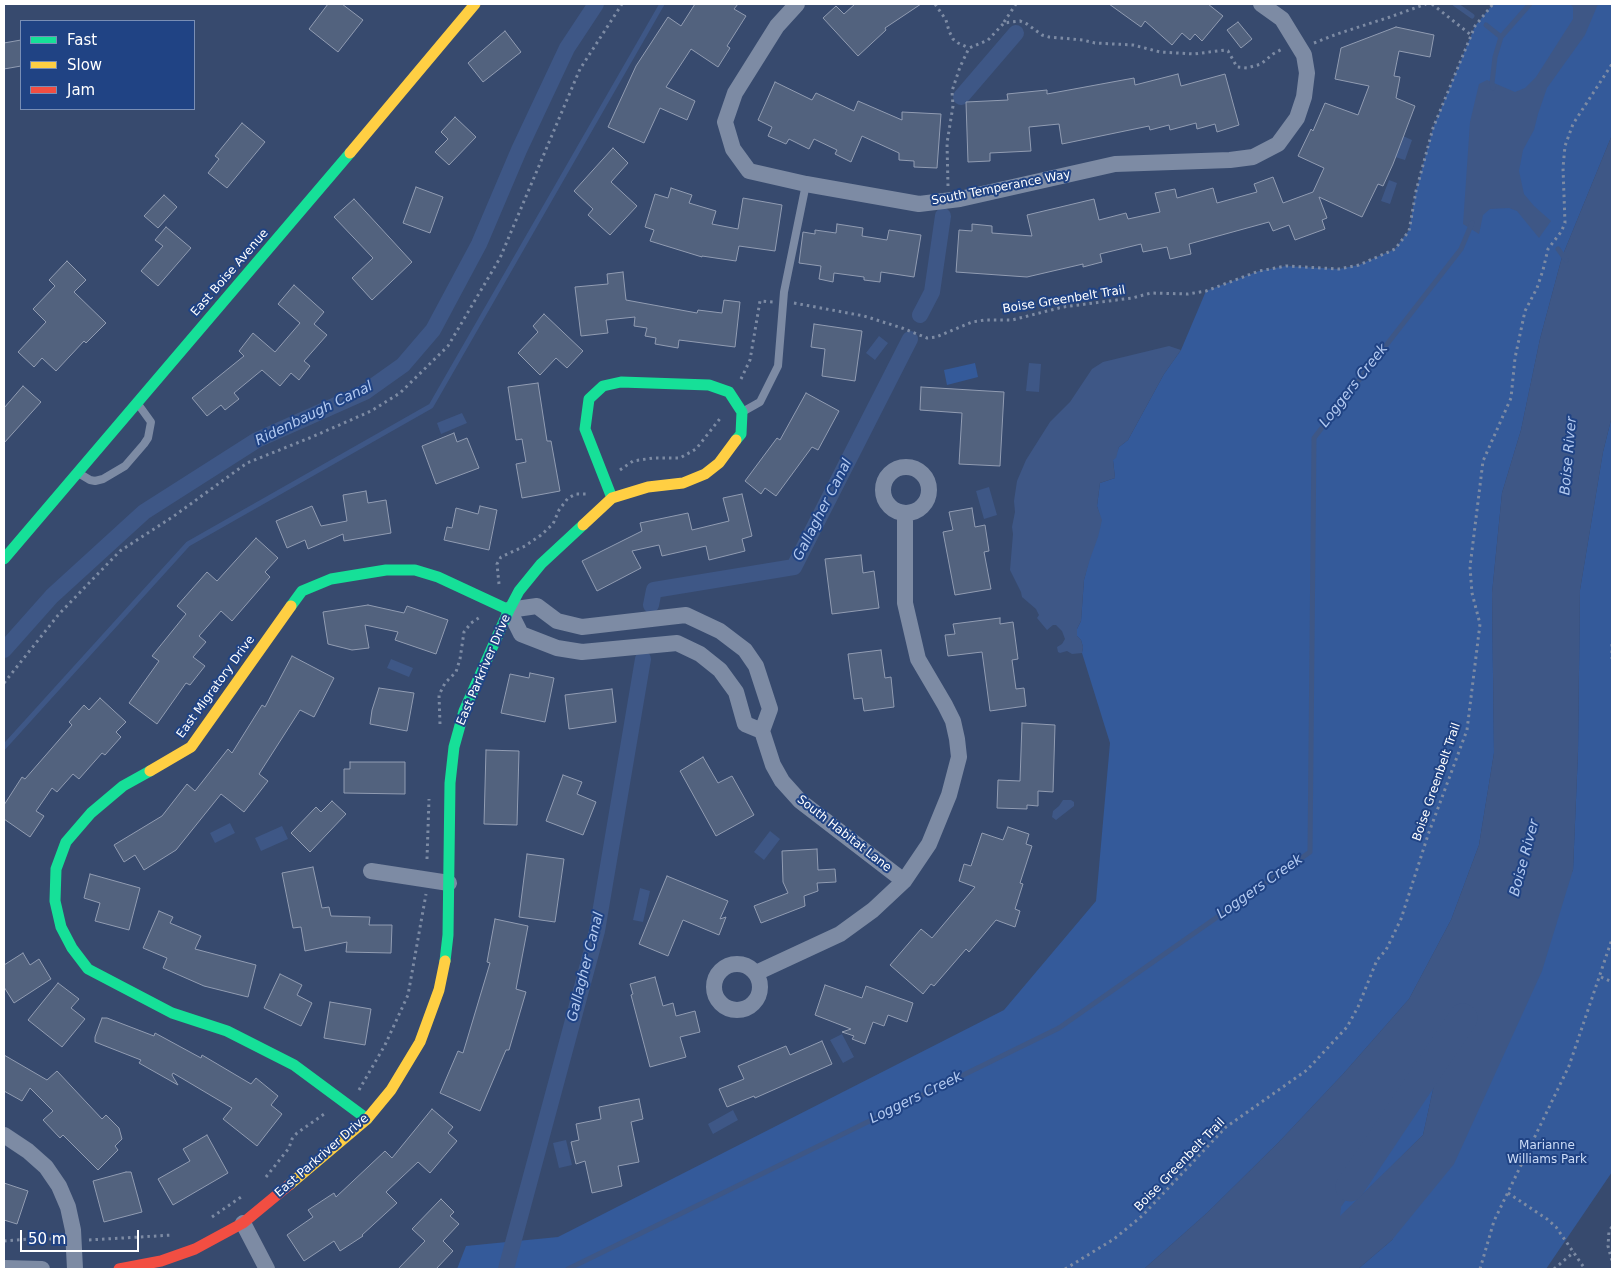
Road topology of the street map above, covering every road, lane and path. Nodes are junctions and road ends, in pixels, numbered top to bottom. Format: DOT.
graph roads {
  1 [pos="476,4"];
  2 [pos="622,4"];
  3 [pos="797,4"];
  4 [pos="935,4"];
  5 [pos="1016,4"];
  6 [pos="1261,4"];
  7 [pos="1426,4"];
  8 [pos="1432,4"];
  9 [pos="1493,4"];
  10 [pos="1004,22"];
  11 [pos="1471,35"];
  12 [pos="1314,43"];
  13 [pos="1286,46"];
  14 [pos="969,48"];
  15 [pos="1612,64"];
  16 [pos="806,184"];
  17 [pos="948,187"];
  18 [pos="783,302"];
  19 [pos="741,380"];
  20 [pos="137,403"];
  21 [pos="726,412"];
  22 [pos="742,412"];
  23 [pos="619,470"];
  24 [pos="78,473"];
  25 [pos="591,494"];
  26 [pos="612,498"];
  27 [pos="905,514"];
  28 [pos="4,559"];
  29 [pos="500,585"];
  30 [pos="509,610"];
  31 [pos="1612,644"];
  32 [pos="1612,659"];
  33 [pos="4,683"];
  34 [pos="762,731"];
  35 [pos="371,871"];
  36 [pos="904,882"];
  37 [pos="449,883"];
  38 [pos="426,891"];
  39 [pos="1612,939"];
  40 [pos="756,973"];
  41 [pos="1601,976"];
  42 [pos="1612,982"];
  43 [pos="359,1090"];
  44 [pos="332,1109"];
  45 [pos="367,1119"];
  46 [pos="4,1135"];
  47 [pos="261,1185"];
  48 [pos="1508,1193"];
  49 [pos="245,1195"];
  50 [pos="207,1220"];
  51 [pos="243,1223"];
  52 [pos="1612,1226"];
  53 [pos="178,1234"];
  54 [pos="63,1240"];
  55 [pos="84,1240"];
  56 [pos="4,1241"];
  57 [pos="1574,1252"];
  58 [pos="1612,1260"];
  59 [pos="4,1268"];
  60 [pos="42,1269"];
  61 [pos="76,1269"];
  62 [pos="119,1269"];
  63 [pos="267,1269"];
  64 [pos="1065,1269"];
  65 [pos="1480,1269"];
  66 [pos="1554,1269"];
  67 [pos="1585,1269"];
  1 -- 20 [label="street, East Boise Avenue"];
  2 -- 33 [label="path"];
  3 -- 16 [label="street, South Temperance Way"];
  4 -- 14 [label="path"];
  5 -- 10 [label="path"];
  6 -- 16 [label="street, South Temperance Way"];
  7 -- 12 [label="path"];
  8 -- 11 [label="path"];
  9 -- 11 [label="path, Boise Greenbelt Trail"];
  10 -- 13 [label="path"];
  10 -- 14 [label="path"];
  11 -- 18 [label="path, Boise Greenbelt Trail"];
  14 -- 17 [label="path"];
  15 -- 64 [label="path, Boise Greenbelt Trail"];
  16 -- 18 [label="lane"];
  18 -- 19 [label="path, Boise Greenbelt Trail"];
  18 -- 22 [label="lane"];
  20 -- 24 [label="street, East Boise Avenue"];
  20 -- 24 [label="lane"];
  21 -- 23 [label="path"];
  22 -- 26 [label="street, East Parkriver Drive"];
  22 -- 26 [label="street"];
  24 -- 28 [label="street, East Boise Avenue"];
  25 -- 29 [label="path"];
  26 -- 30 [label="street, East Parkriver Drive"];
  27 -- 36 [label="street"];
  30 -- 34 [label="street"];
  30 -- 34 [label="street"];
  30 -- 37 [label="street, East Parkriver Drive"];
  30 -- 45 [label="street, East Migratory Drive"];
  31 -- 32 [label="path"];
  34 -- 36 [label="street, South Habitat Lane"];
  35 -- 37 [label="street"];
  36 -- 40 [label="street"];
  37 -- 45 [label="street, East Parkriver Drive"];
  38 -- 43 [label="path"];
  39 -- 41 [label="path"];
  41 -- 42 [label="path"];
  41 -- 48 [label="path"];
  44 -- 47 [label="path"];
  45 -- 51 [label="street, East Parkriver Drive"];
  46 -- 61 [label="street"];
  48 -- 57 [label="path"];
  48 -- 65 [label="path"];
  49 -- 50 [label="path"];
  51 -- 62 [label="street, East Parkriver Drive"];
  51 -- 63 [label="street"];
  52 -- 58 [label="path"];
  53 -- 55 [label="path"];
  54 -- 56 [label="path"];
  57 -- 66 [label="path"];
  57 -- 67 [label="path"];
  59 -- 60 [label="street"];
}
